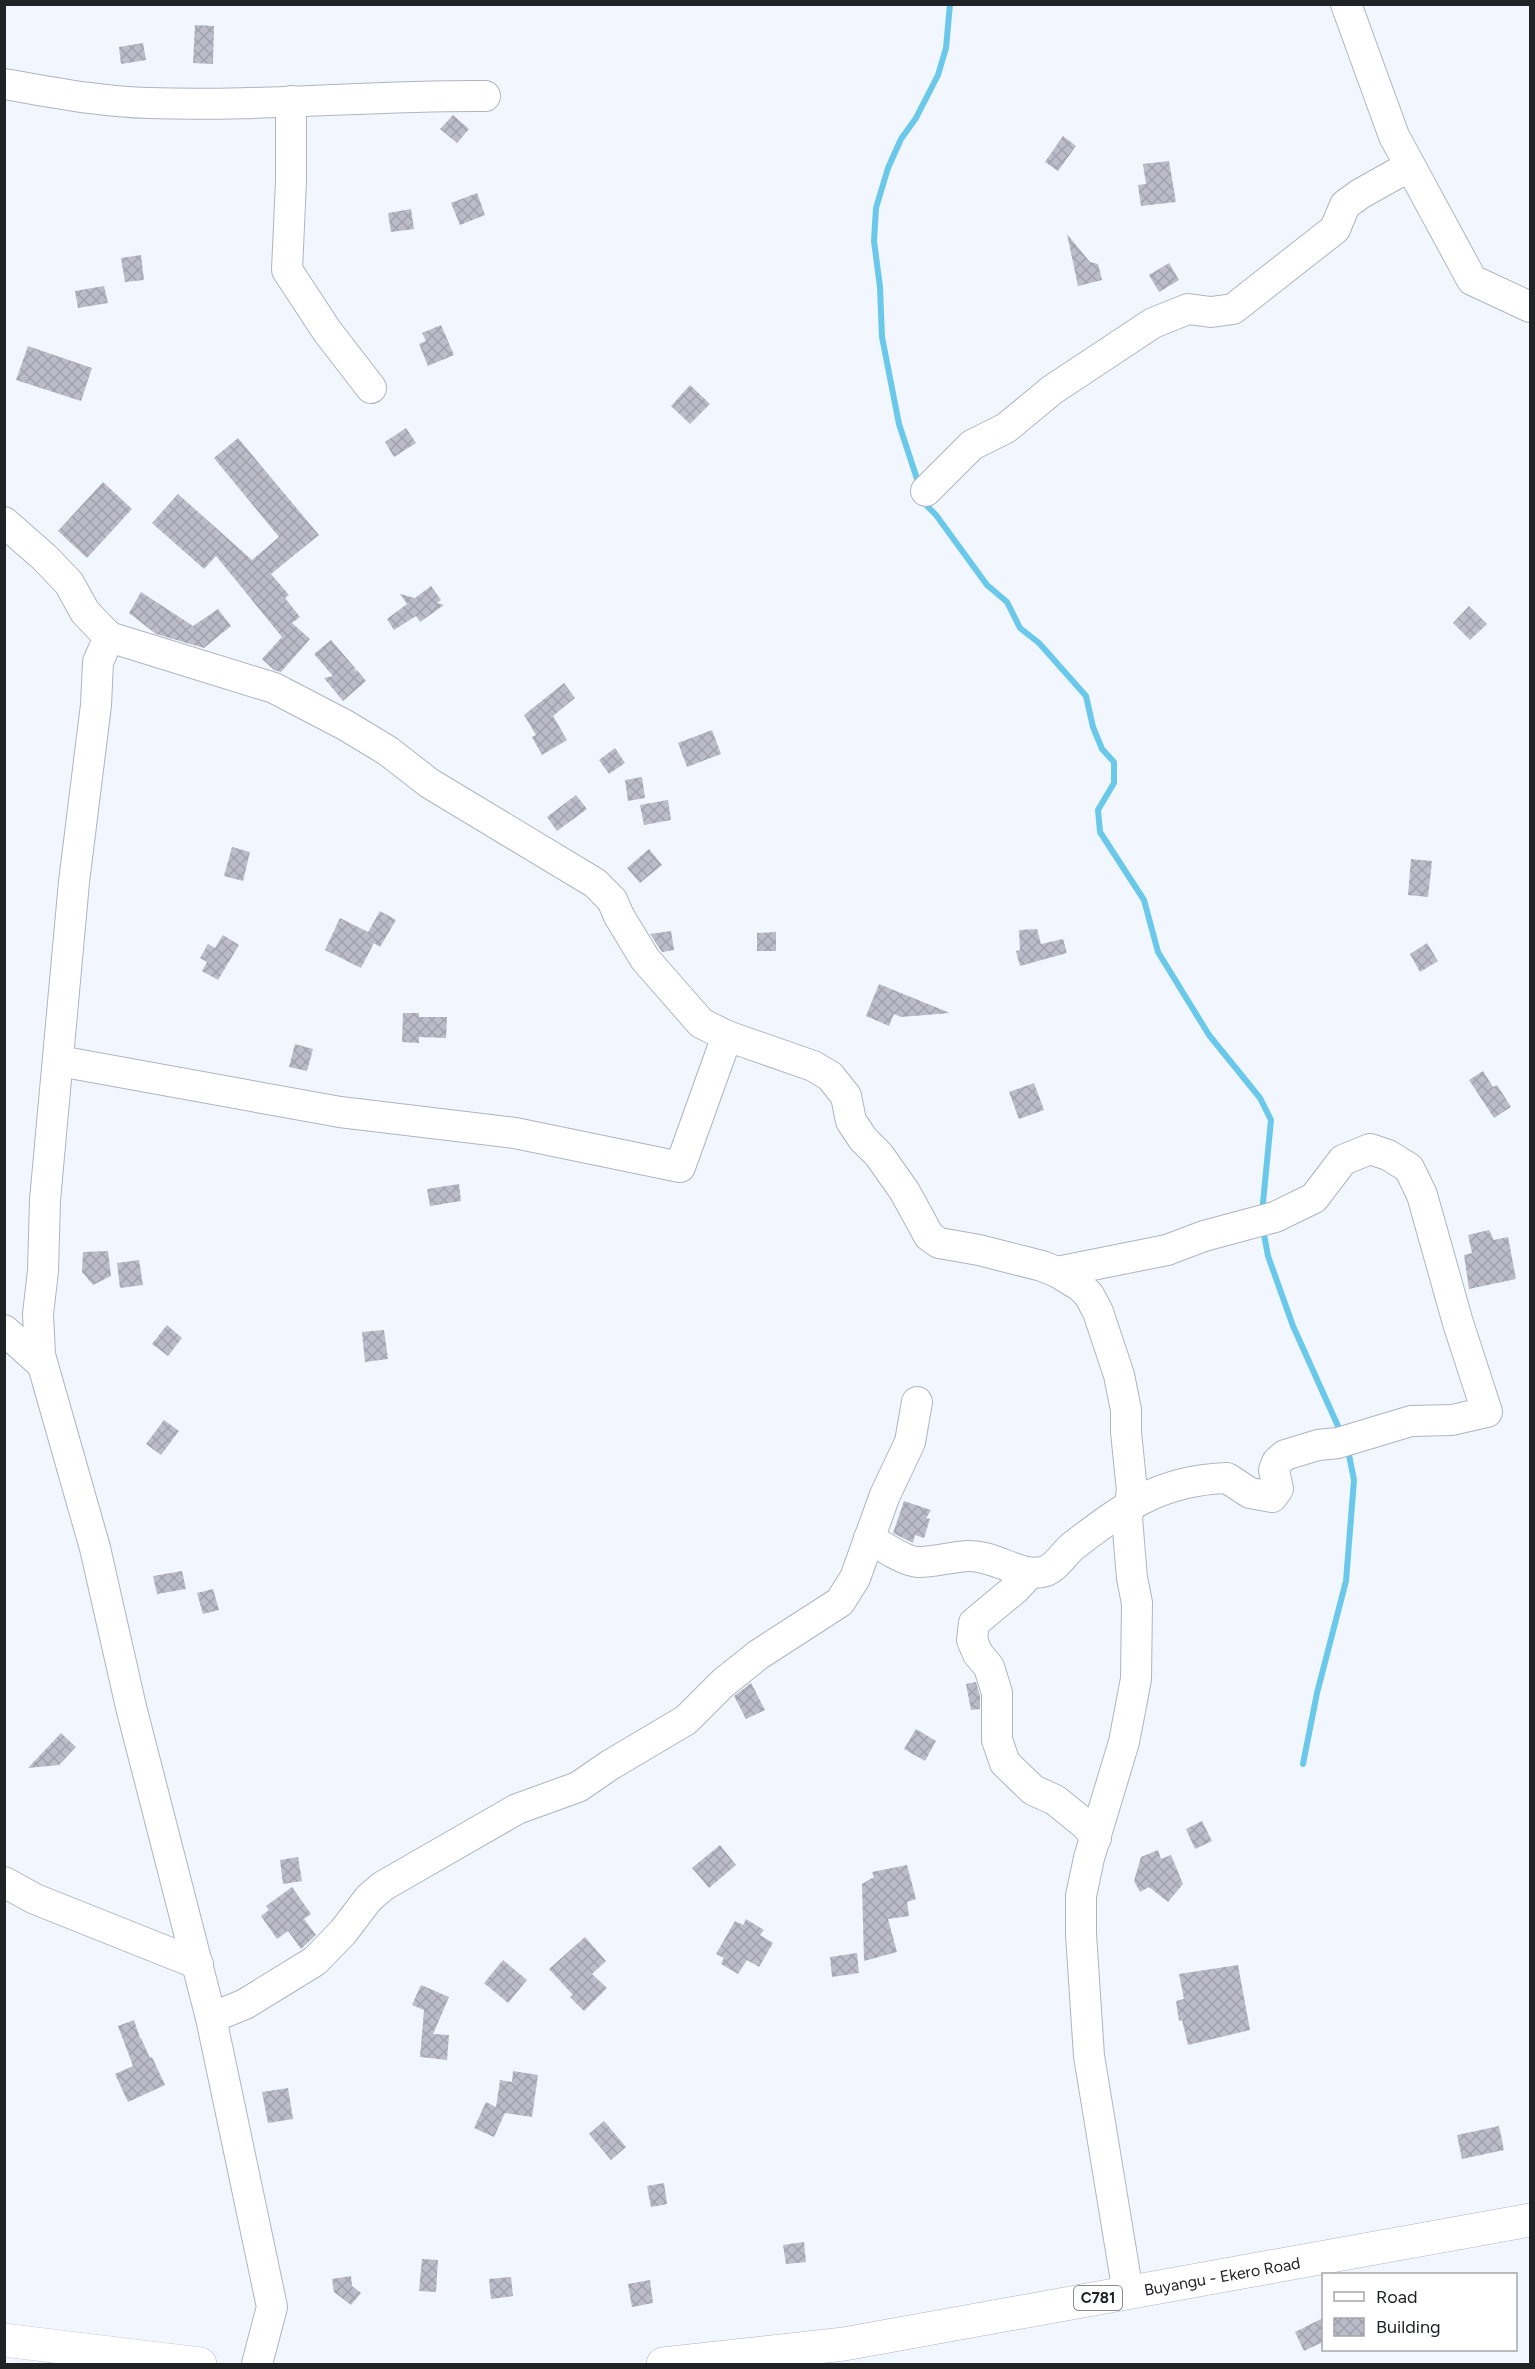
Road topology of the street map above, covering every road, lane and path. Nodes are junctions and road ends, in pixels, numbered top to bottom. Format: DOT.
graph roads {
  1 [pos="1346,4"];
  2 [pos="4,84"];
  3 [pos="485,96"];
  4 [pos="291,101"];
  5 [pos="1410,166"];
  6 [pos="1530,308"];
  7 [pos="370,388"];
  8 [pos="926,491"];
  9 [pos="4,522"];
  10 [pos="109,637"];
  11 [pos="727,1036"];
  12 [pos="59,1061"];
  13 [pos="1058,1272"];
  14 [pos="4,1330"];
  15 [pos="42,1364"];
  16 [pos="917,1402"];
  17 [pos="1130,1504"];
  18 [pos="869,1538"];
  19 [pos="1029,1574"];
  20 [pos="1096,1838"];
  21 [pos="4,1882"];
  22 [pos="198,1964"];
  23 [pos="210,2018"];
  24 [pos="1530,2220"];
  25 [pos="1128,2293"];
  26 [pos="4,2340"];
  27 [pos="201,2364"];
  28 [pos="257,2364"];
  29 [pos="663,2364"];
  1 -- 5 [label="street"];
  2 -- 4 [label="street"];
  3 -- 4 [label="street"];
  4 -- 7 [label="street"];
  5 -- 6 [label="street"];
  5 -- 8 [label="street"];
  9 -- 10 [label="street"];
  10 -- 11 [label="street"];
  10 -- 12 [label="street"];
  11 -- 12 [label="street"];
  11 -- 13 [label="street"];
  12 -- 15 [label="street"];
  13 -- 17 [label="street"];
  13 -- 17 [label="street"];
  14 -- 15 [label="street"];
  15 -- 22 [label="street"];
  16 -- 18 [label="street"];
  17 -- 19 [label="street"];
  17 -- 20 [label="street"];
  18 -- 19 [label="street"];
  18 -- 23 [label="street"];
  19 -- 20 [label="street"];
  20 -- 25 [label="street"];
  21 -- 22 [label="street"];
  22 -- 23 [label="street"];
  23 -- 28 [label="street"];
  24 -- 25 [label="main road, Buyangu - Ekero Road / C781"];
  25 -- 29 [label="main road, Buyangu - Ekero Road / C781"];
  26 -- 27 [label="main road"];
}
